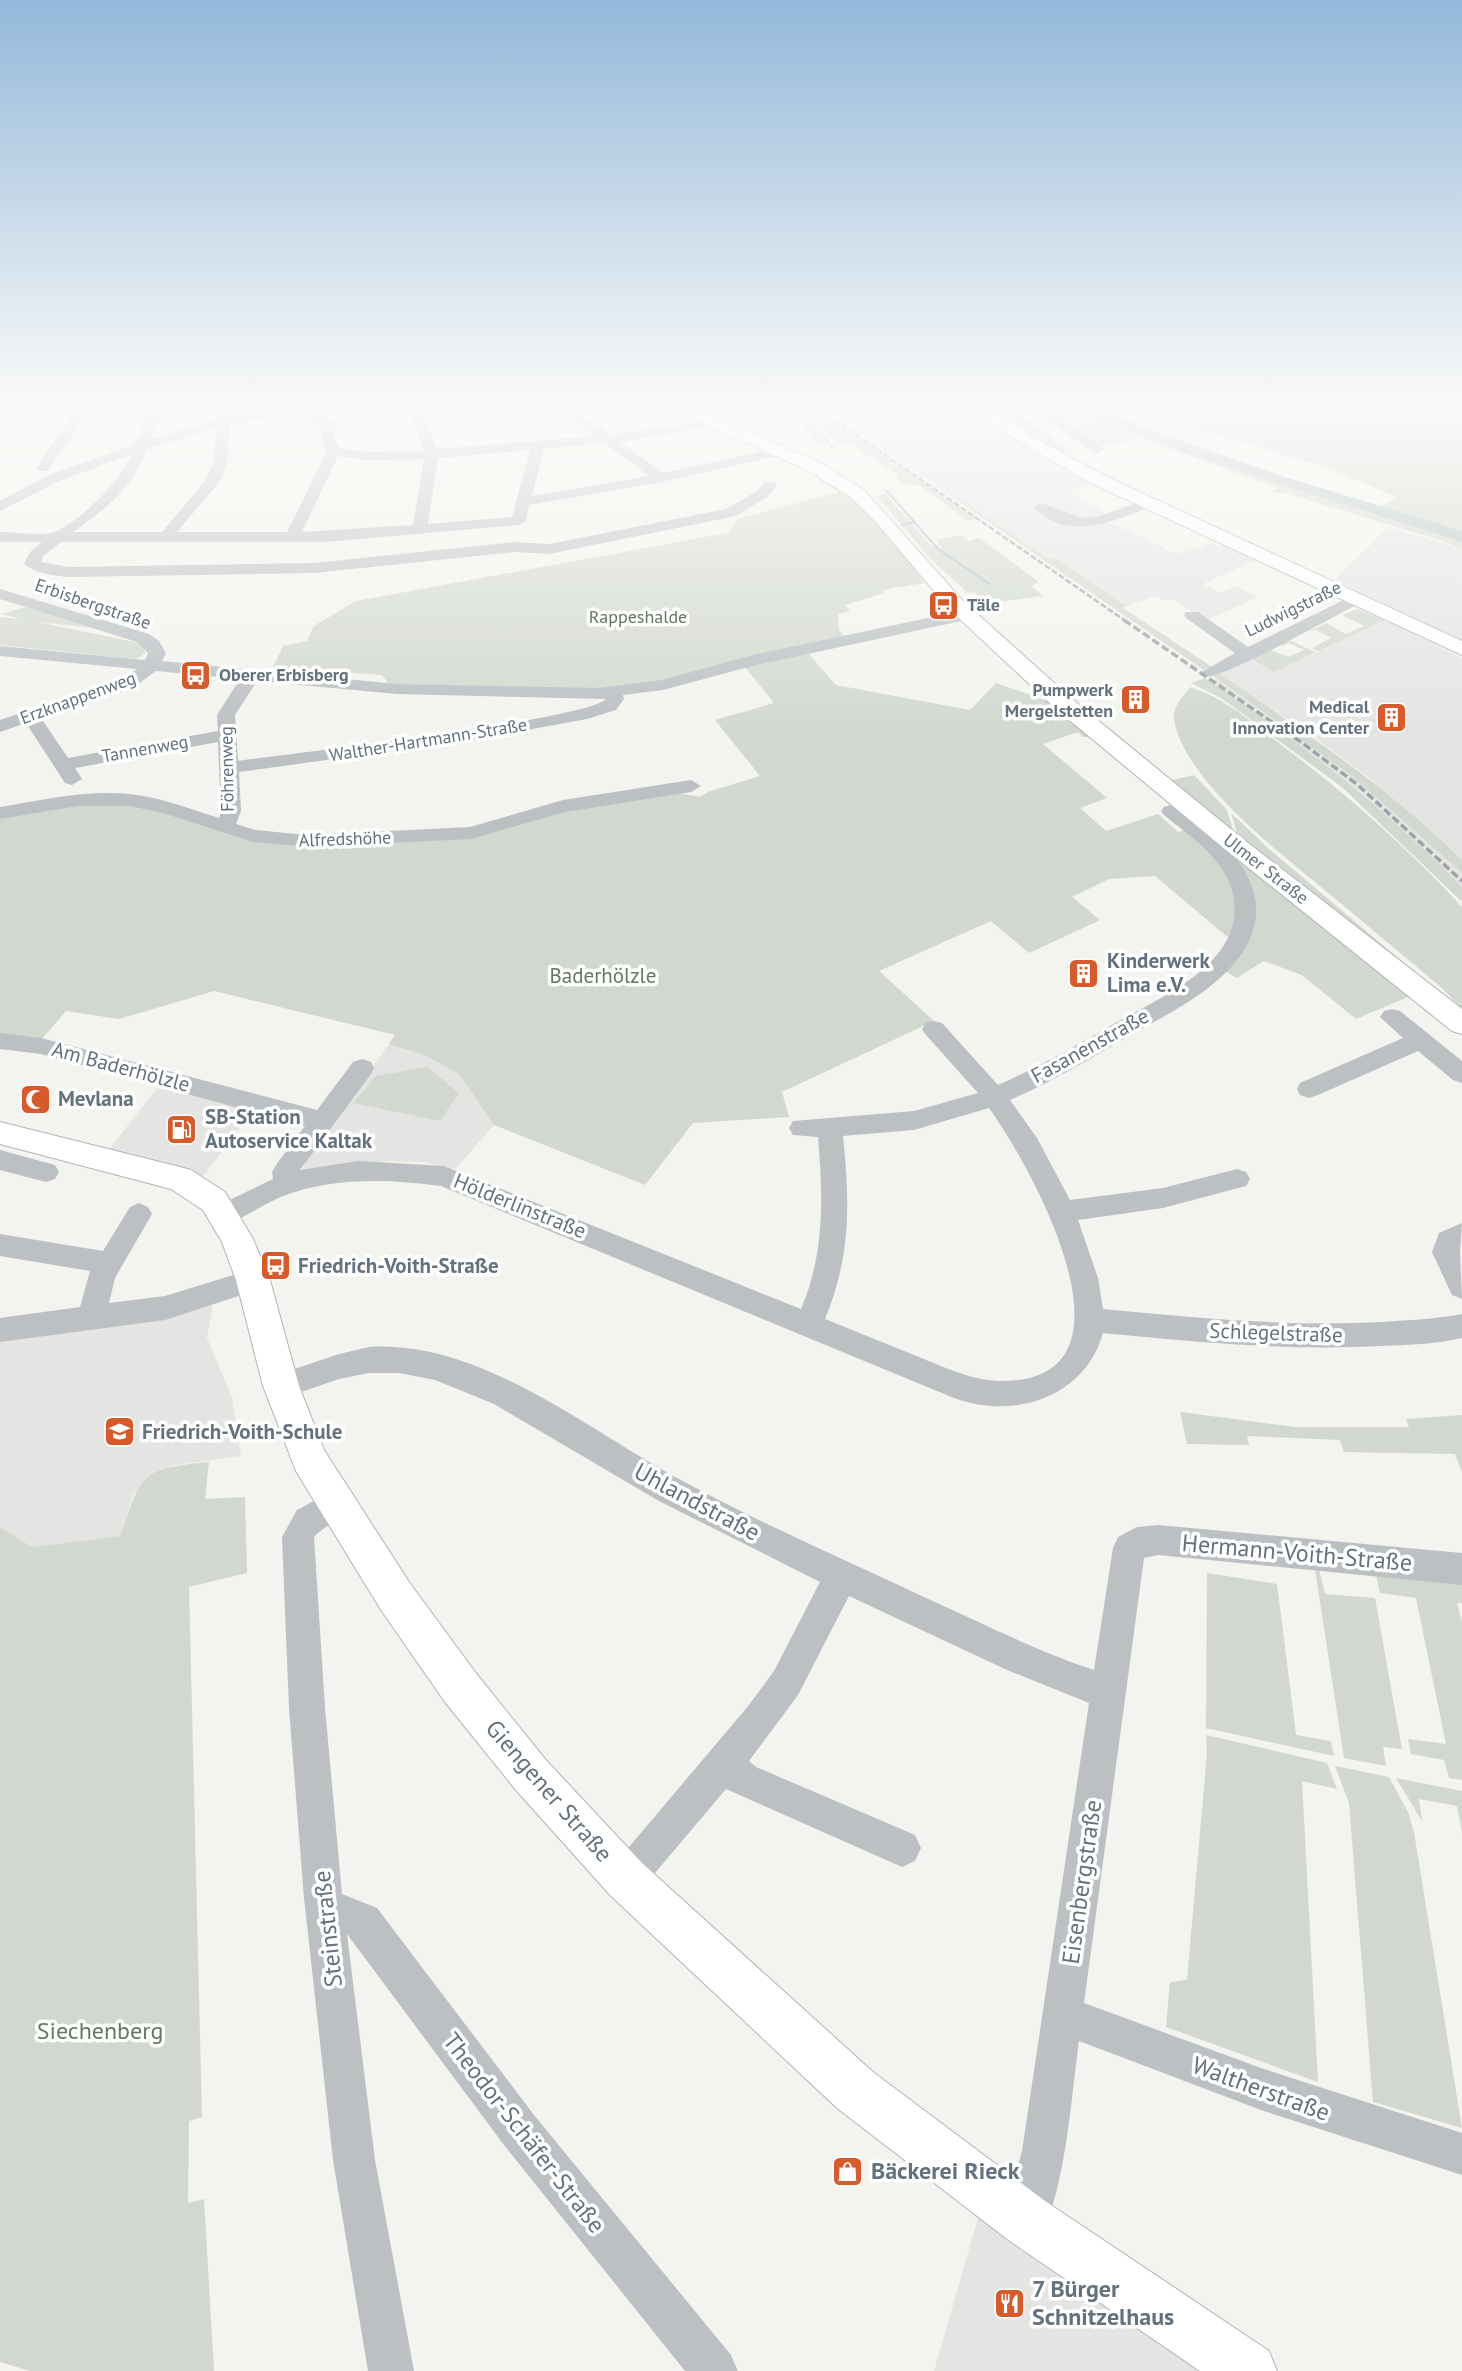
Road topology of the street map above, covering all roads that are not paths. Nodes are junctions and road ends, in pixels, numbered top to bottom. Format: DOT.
graph roads {
  1 [pos="91,512"];
  2 [pos="186,512"];
  3 [pos="305,512"];
  4 [pos="423,512"];
  5 [pos="520,512"];
  6 [pos="733,512"];
  7 [pos="876,512"];
  8 [pos="1049,512"];
  9 [pos="1121,512"];
  10 [pos="1166,512"];
  11 [pos="519,521"];
  12 [pos="420,529"];
  13 [pos="0,537"];
  14 [pos="325,537"];
  15 [pos="292,538"];
  16 [pos="53,539"];
  17 [pos="165,539"];
  18 [pos="514,547"];
  19 [pos="314,568"];
  20 [pos="0,594"];
  21 [pos="1356,599"];
  22 [pos="966,615"];
  23 [pos="1192,615"];
  24 [pos="1462,649"];
  25 [pos="0,651"];
  26 [pos="1247,654"];
  27 [pos="152,666"];
  28 [pos="1209,673"];
  29 [pos="251,676"];
  30 [pos="614,692"];
  31 [pos="30,716"];
  32 [pos="0,726"];
  33 [pos="226,735"];
  34 [pos="64,765"];
  35 [pos="229,768"];
  36 [pos="691,786"];
  37 [pos="78,800"];
  38 [pos="1171,811"];
  39 [pos="0,813"];
  40 [pos="222,826"];
  41 [pos="1392,1017"];
  42 [pos="1462,1024"];
  43 [pos="933,1030"];
  44 [pos="1421,1040"];
  45 [pos="0,1041"];
  46 [pos="362,1069"];
  47 [pos="1462,1074"];
  48 [pos="1309,1089"];
  49 [pos="994,1097"];
  50 [pos="323,1121"];
  51 [pos="802,1128"];
  52 [pos="830,1128"];
  53 [pos="0,1133"];
  54 [pos="0,1160"];
  55 [pos="46,1172"];
  56 [pos="1237,1179"];
  57 [pos="286,1183"];
  58 [pos="1061,1213"];
  59 [pos="139,1214"];
  60 [pos="224,1214"];
  61 [pos="1462,1234"];
  62 [pos="0,1245"];
  63 [pos="108,1264"];
  64 [pos="253,1280"];
  65 [pos="1462,1287"];
  66 [pos="91,1319"];
  67 [pos="1090,1320"];
  68 [pos="809,1324"];
  69 [pos="1462,1326"];
  70 [pos="0,1330"];
  71 [pos="281,1386"];
  72 [pos="337,1504"];
  73 [pos="1133,1544"];
  74 [pos="1462,1569"];
  75 [pos="842,1576"];
  76 [pos="1109,1692"];
  77 [pos="725,1764"];
  78 [pos="902,1849"];
  79 [pos="626,1879"];
  80 [pos="326,1916"];
  81 [pos="1063,2015"];
  82 [pos="1462,2154"];
  83 [pos="1026,2220"];
  84 [pos="391,2371"];
  85 [pos="715,2371"];
  86 [pos="1249,2371"];
  1 -- 16 [label="street"];
  2 -- 17 [label="street"];
  3 -- 15 [label="street"];
  4 -- 12 [label="street"];
  5 -- 11 [label="street"];
  6 -- 18 [label="street"];
  7 -- 22 [label="main road, Ulmer Straße"];
  8 -- 9 [label="street"];
  10 -- 21 [label="main road"];
  11 -- 12 [label="street"];
  11 -- 18 [label="street"];
  12 -- 14 [label="street"];
  13 -- 16 [label="street"];
  14 -- 15 [label="street"];
  14 -- 19 [label="street"];
  15 -- 17 [label="street"];
  16 -- 17 [label="street"];
  16 -- 19 [label="street"];
  18 -- 19 [label="street"];
  20 -- 27 [label="street, Erbisbergstraße"];
  21 -- 24 [label="main road"];
  21 -- 26 [label="street, Ludwigstraße"];
  22 -- 30 [label="street"];
  22 -- 42 [label="main road, Ulmer Straße"];
  23 -- 26 [label="street, Ludwigstraße"];
  25 -- 27 [label="street"];
  26 -- 28 [label="street, Ludwigstraße"];
  27 -- 29 [label="street"];
  27 -- 31 [label="street, Erzknappenweg"];
  29 -- 30 [label="street"];
  29 -- 33 [label="street, Föhrenweg"];
  30 -- 35 [label="street, Walther-Hartmann-Straße"];
  31 -- 32 [label="street, Erzknappenweg"];
  31 -- 34 [label="street"];
  33 -- 34 [label="street, Tannenweg"];
  33 -- 35 [label="street, Föhrenweg"];
  34 -- 37 [label="street"];
  35 -- 40 [label="street, Föhrenweg"];
  36 -- 40 [label="street, Alfredshöhe"];
  37 -- 39 [label="street, Alfredshöhe"];
  37 -- 40 [label="street, Alfredshöhe"];
  38 -- 49 [label="street, Fasanenstraße"];
  41 -- 44 [label="street"];
  43 -- 49 [label="street, Hölderlinstraße"];
  44 -- 47 [label="street"];
  44 -- 48 [label="street"];
  45 -- 50 [label="street, Am Baderhölzle"];
  46 -- 50 [label="street"];
  49 -- 52 [label="street, Fasanenstraße"];
  49 -- 58 [label="street, Hölderlinstraße"];
  50 -- 57 [label="street"];
  51 -- 52 [label="street, Fasanenstraße"];
  52 -- 68 [label="street"];
  53 -- 60 [label="main road, Giengener Straße"];
  54 -- 55 [label="street"];
  56 -- 58 [label="street"];
  57 -- 60 [label="street, Hölderlinstraße"];
  57 -- 68 [label="street, Hölderlinstraße"];
  58 -- 67 [label="street, Hölderlinstraße"];
  59 -- 63 [label="street"];
  60 -- 64 [label="main road, Giengener Straße"];
  61 -- 65 [label="street"];
  62 -- 63 [label="street"];
  63 -- 66 [label="street"];
  64 -- 66 [label="street"];
  64 -- 71 [label="main road, Giengener Straße"];
  66 -- 70 [label="street"];
  67 -- 68 [label="street, Hölderlinstraße"];
  67 -- 69 [label="street, Schlegelstraße"];
  71 -- 72 [label="main road, Giengener Straße"];
  71 -- 75 [label="street, Uhlandstraße"];
  72 -- 79 [label="main road, Giengener Straße"];
  72 -- 80 [label="street, Steinstraße"];
  73 -- 74 [label="street, Hermann-Voith-Straße"];
  73 -- 76 [label="street, Eisenbergstraße"];
  75 -- 76 [label="street, Uhlandstraße"];
  75 -- 77 [label="street"];
  76 -- 81 [label="street, Eisenbergstraße"];
  77 -- 78 [label="street"];
  77 -- 79 [label="street"];
  79 -- 83 [label="main road, Giengener Straße"];
  80 -- 84 [label="street, Steinstraße"];
  80 -- 85 [label="street, Theodor-Schäfer-Straße"];
  81 -- 82 [label="street, Waltherstraße"];
  81 -- 83 [label="street, Eisenbergstraße"];
  83 -- 86 [label="main road, Giengener Straße"];
}
